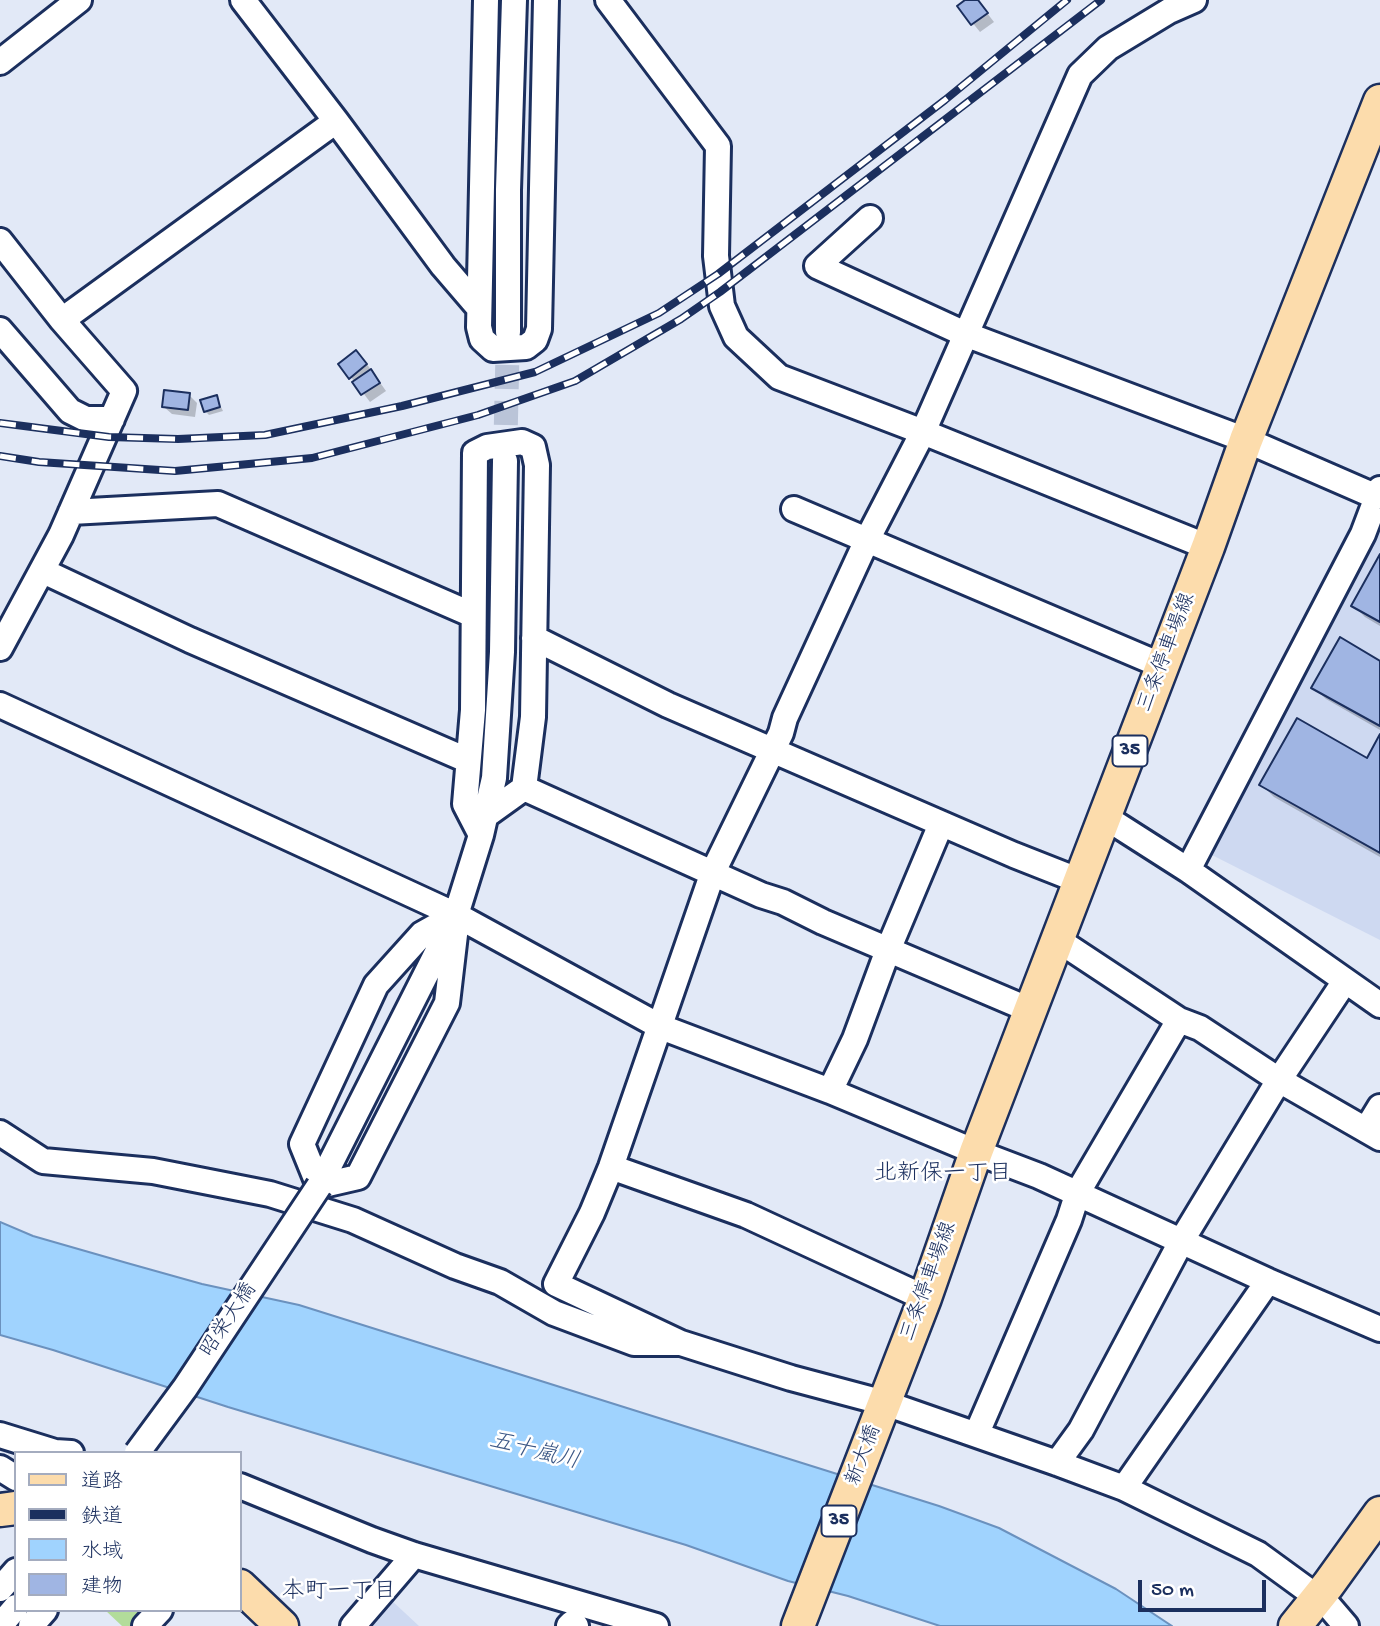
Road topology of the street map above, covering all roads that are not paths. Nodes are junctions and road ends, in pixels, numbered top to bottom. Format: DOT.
graph roads {
  1 [pos="79,0"];
  2 [pos="243,0"];
  3 [pos="486,0"];
  4 [pos="514,0"];
  5 [pos="546,0"];
  6 [pos="608,0"];
  7 [pos="1194,0"];
  8 [pos="0,62"];
  9 [pos="1380,102"];
  10 [pos="336,121"];
  11 [pos="870,218"];
  12 [pos="0,241"];
  13 [pos="479,308"];
  14 [pos="62,320"];
  15 [pos="0,330"];
  16 [pos="508,332"];
  17 [pos="965,334"];
  18 [pos="112,418"];
  19 [pos="923,432"];
  20 [pos="1246,440"];
  21 [pos="506,461"];
  22 [pos="1378,493"];
  23 [pos="794,509"];
  24 [pos="71,512"];
  25 [pos="867,540"];
  26 [pos="1208,547"];
  27 [pos="43,571"];
  28 [pos="473,615"];
  29 [pos="534,638"];
  30 [pos="0,648"];
  31 [pos="1163,666"];
  32 [pos="0,705"];
  33 [pos="773,749"];
  34 [pos="467,760"];
  35 [pos="524,788"];
  36 [pos="1105,817"];
  37 [pos="941,824"];
  38 [pos="483,825"];
  39 [pos="1188,870"];
  40 [pos="713,873"];
  41 [pos="1080,881"];
  42 [pos="456,915"];
  43 [pos="1058,940"];
  44 [pos="888,950"];
  45 [pos="1345,981"];
  46 [pos="1380,1005"];
  47 [pos="1030,1010"];
  48 [pos="1180,1020"];
  49 [pos="661,1027"];
  50 [pos="1279,1080"];
  51 [pos="830,1091"];
  52 [pos="1380,1107"];
  53 [pos="0,1133"];
  54 [pos="1373,1134"];
  55 [pos="976,1152"];
  56 [pos="611,1167"];
  57 [pos="319,1186"];
  58 [pos="1078,1192"];
  59 [pos="1182,1240"];
  60 [pos="1268,1281"];
  61 [pos="925,1297"];
  62 [pos="1380,1329"];
  63 [pos="681,1343"];
  64 [pos="883,1409"];
  65 [pos="977,1433"];
  66 [pos="0,1435"];
  67 [pos="52,1451"];
  68 [pos="139,1451"];
  69 [pos="1057,1463"];
  70 [pos="242,1487"];
  71 [pos="1124,1489"];
  72 [pos="1380,1513"];
  73 [pos="415,1555"];
  74 [pos="14,1573"];
  75 [pos="243,1588"];
  76 [pos="0,1590"];
  77 [pos="14,1609"];
  78 [pos="43,1612"];
  79 [pos="158,1612"];
  80 [pos="1315,1613"];
  81 [pos="640,1624"];
  82 [pos="0,1626"];
  83 [pos="31,1626"];
  84 [pos="145,1626"];
  85 [pos="282,1626"];
  86 [pos="354,1626"];
  87 [pos="799,1626"];
  88 [pos="1346,1626"];
  1 -- 8 [label="street"];
  2 -- 10 [label="street"];
  3 -- 13 [label="street"];
  4 -- 16 [label="street"];
  5 -- 13 [label="street"];
  6 -- 19 [label="street"];
  7 -- 17 [label="street"];
  9 -- 20 [label="main road, 三条停車場線 / 35"];
  10 -- 13 [label="street"];
  10 -- 14 [label="street"];
  11 -- 17 [label="street"];
  12 -- 14 [label="street"];
  14 -- 18 [label="street"];
  15 -- 18 [label="street"];
  17 -- 19 [label="street"];
  17 -- 20 [label="street"];
  18 -- 24 [label="street"];
  19 -- 25 [label="street"];
  19 -- 26 [label="street"];
  20 -- 22 [label="street"];
  20 -- 26 [label="main road, 三条停車場線 / 35"];
  21 -- 38 [label="street, 昭栄大橋"];
  22 -- 39 [label="street"];
  23 -- 25 [label="street"];
  24 -- 27 [label="street"];
  24 -- 28 [label="street"];
  25 -- 31 [label="street"];
  25 -- 33 [label="street"];
  26 -- 31 [label="main road, 三条停車場線 / 35"];
  27 -- 30 [label="street"];
  27 -- 34 [label="street"];
  28 -- 29 [label="street"];
  28 -- 34 [label="street"];
  29 -- 33 [label="street"];
  29 -- 35 [label="street"];
  31 -- 36 [label="main road, 三条停車場線 / 35"];
  32 -- 42 [label="street"];
  33 -- 37 [label="street"];
  33 -- 40 [label="street"];
  34 -- 38 [label="street"];
  35 -- 38 [label="street"];
  35 -- 40 [label="street"];
  36 -- 39 [label="street"];
  36 -- 41 [label="main road, 三条停車場線 / 35"];
  37 -- 41 [label="street"];
  37 -- 44 [label="street"];
  38 -- 42 [label="street, 昭栄大橋"];
  39 -- 45 [label="street"];
  40 -- 44 [label="street"];
  40 -- 49 [label="street"];
  41 -- 43 [label="main road, 三条停車場線 / 35"];
  42 -- 49 [label="street"];
  42 -- 57 [label="street, 昭栄大橋"];
  42 -- 57 [label="street"];
  43 -- 47 [label="main road, 三条停車場線 / 35"];
  43 -- 48 [label="street"];
  44 -- 47 [label="street"];
  44 -- 51 [label="street"];
  45 -- 46 [label="street"];
  45 -- 50 [label="street"];
  47 -- 55 [label="main road, 三条停車場線 / 35"];
  48 -- 50 [label="street"];
  48 -- 58 [label="street"];
  49 -- 51 [label="street"];
  49 -- 56 [label="street"];
  50 -- 54 [label="street"];
  50 -- 59 [label="street"];
  51 -- 55 [label="street"];
  52 -- 54 [label="street"];
  53 -- 63 [label="street"];
  55 -- 58 [label="street"];
  55 -- 61 [label="main road, 三条停車場線 / 35"];
  56 -- 61 [label="street"];
  56 -- 63 [label="street"];
  57 -- 68 [label="street, 昭栄大橋, bridge"];
  58 -- 59 [label="street"];
  58 -- 65 [label="street"];
  59 -- 60 [label="street"];
  59 -- 69 [label="street"];
  60 -- 62 [label="street"];
  60 -- 71 [label="street"];
  61 -- 64 [label="main road, 三条停車場線 / 35"];
  63 -- 64 [label="street"];
  64 -- 65 [label="street"];
  64 -- 87 [label="main road, 新大橋 / 35"];
  65 -- 69 [label="street"];
  66 -- 67 [label="street"];
  69 -- 71 [label="street"];
  70 -- 73 [label="street"];
  71 -- 80 [label="street"];
  72 -- 80 [label="main road"];
  73 -- 81 [label="street"];
  73 -- 86 [label="street"];
  74 -- 76 [label="street"];
  75 -- 85 [label="main road"];
  77 -- 82 [label="street"];
  78 -- 83 [label="street"];
  79 -- 84 [label="street"];
  80 -- 88 [label="street"];
}
